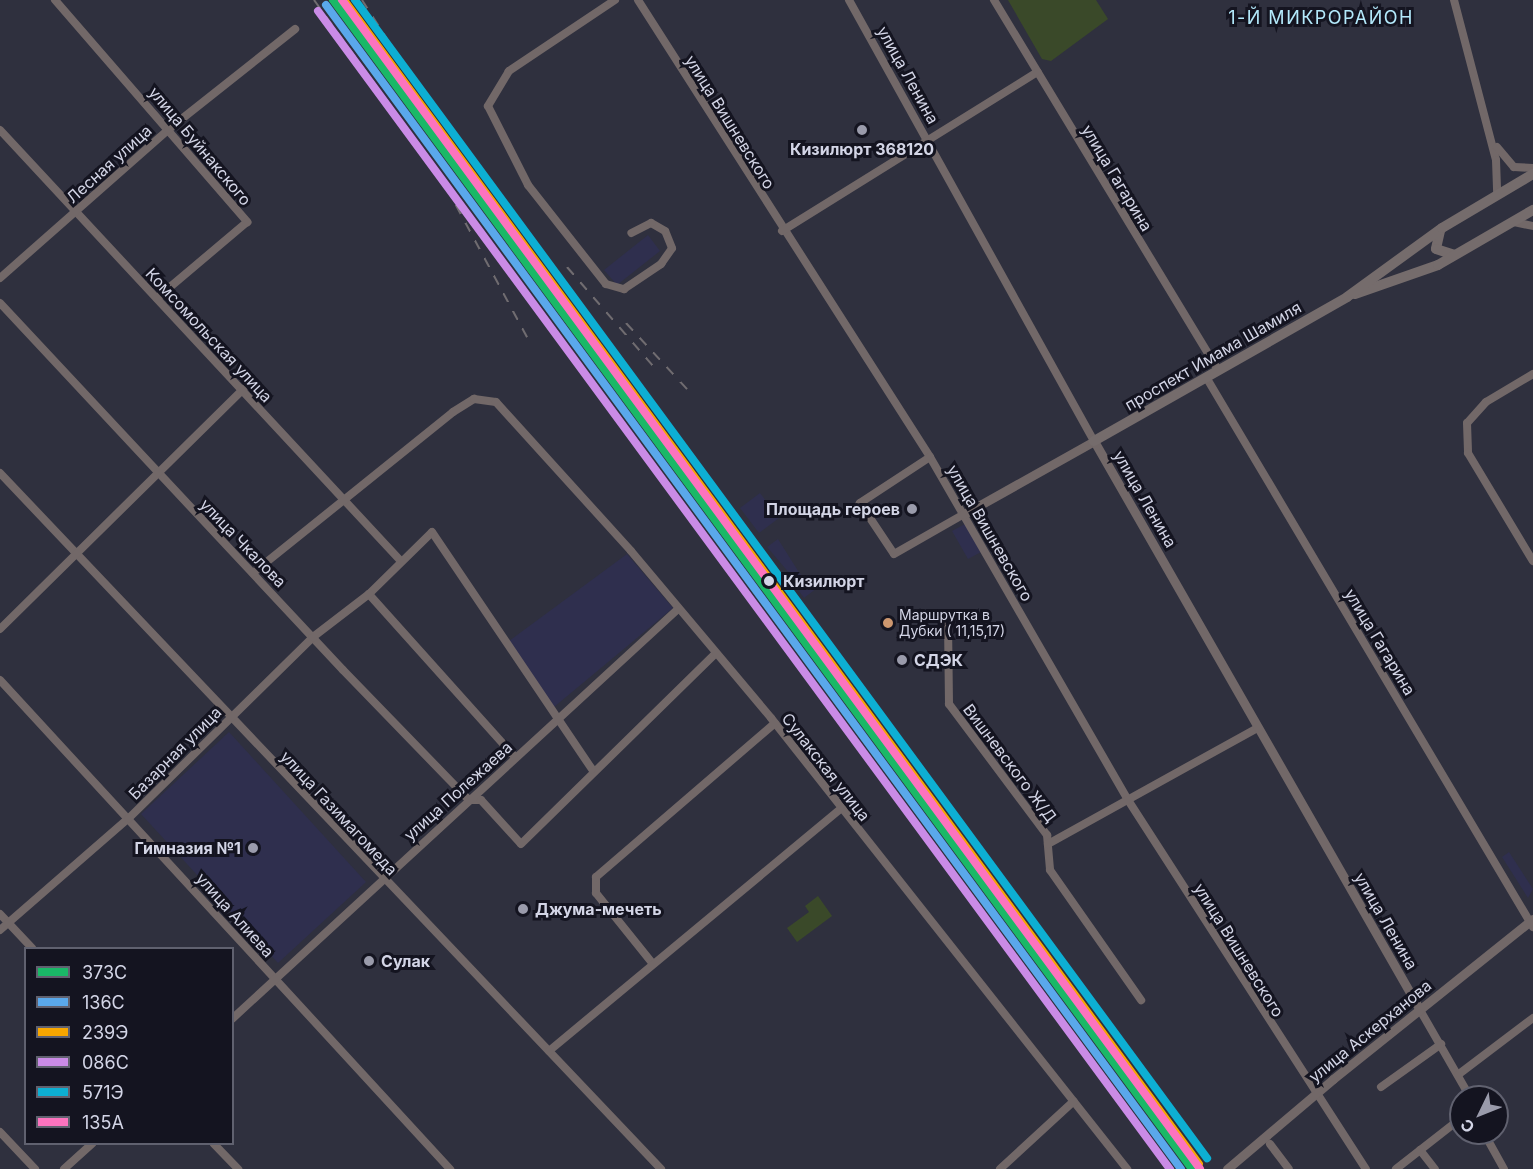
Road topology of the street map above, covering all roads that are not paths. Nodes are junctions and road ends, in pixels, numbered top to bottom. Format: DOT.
graph roads {
  1 [pos="55,0"];
  2 [pos="615,0"];
  3 [pos="638,0"];
  4 [pos="849,0"];
  5 [pos="994,0"];
  6 [pos="1454,0"];
  7 [pos="295,29"];
  8 [pos="1037,72"];
  9 [pos="169,129"];
  10 [pos="1489,129"];
  11 [pos="0,130"];
  12 [pos="928,141"];
  13 [pos="1533,168"];
  14 [pos="1533,174"];
  15 [pos="1497,194"];
  16 [pos="1533,210"];
  17 [pos="76,212"];
  18 [pos="1513,222"];
  19 [pos="1533,226"];
  20 [pos="1442,228"];
  21 [pos="782,231"];
  22 [pos="632,233"];
  23 [pos="1454,255"];
  24 [pos="0,278"];
  25 [pos="1347,297"];
  26 [pos="157,298"];
  27 [pos="0,303"];
  28 [pos="1218,370"];
  29 [pos="1533,374"];
  30 [pos="1206,377"];
  31 [pos="243,390"];
  32 [pos="1094,441"];
  33 [pos="930,458"];
  34 [pos="0,473"];
  35 [pos="157,473"];
  36 [pos="340,500"];
  37 [pos="964,514"];
  38 [pos="75,555"];
  39 [pos="399,559"];
  40 [pos="1533,561"];
  41 [pos="253,573"];
  42 [pos="369,594"];
  43 [pos="678,609"];
  44 [pos="948,622"];
  45 [pos="0,629"];
  46 [pos="313,637"];
  47 [pos="716,654"];
  48 [pos="0,680"];
  49 [pos="230,718"];
  50 [pos="556,720"];
  51 [pos="775,723"];
  52 [pos="1257,728"];
  53 [pos="515,757"];
  54 [pos="592,769"];
  55 [pos="469,800"];
  56 [pos="1128,800"];
  57 [pos="840,808"];
  58 [pos="129,818"];
  59 [pos="1048,844"];
  60 [pos="382,879"];
  61 [pos="0,914"];
  62 [pos="8,923"];
  63 [pos="1532,923"];
  64 [pos="0,930"];
  65 [pos="31,947"];
  66 [pos="653,964"];
  67 [pos="277,981"];
  68 [pos="1141,1000"];
  69 [pos="1420,1010"];
  70 [pos="234,1017"];
  71 [pos="1533,1018"];
  72 [pos="1441,1044"];
  73 [pos="549,1051"];
  74 [pos="1460,1074"];
  75 [pos="1465,1085"];
  76 [pos="1381,1087"];
  77 [pos="1074,1101"];
  78 [pos="1449,1127"];
  79 [pos="0,1132"];
  80 [pos="1270,1144"];
  81 [pos="90,1145"];
  82 [pos="216,1145"];
  83 [pos="1491,1145"];
  84 [pos="1420,1150"];
  85 [pos="35,1169"];
  86 [pos="64,1169"];
  87 [pos="238,1169"];
  88 [pos="450,1169"];
  89 [pos="661,1169"];
  90 [pos="1000,1169"];
  91 [pos="1128,1169"];
  92 [pos="1227,1169"];
  93 [pos="1289,1169"];
  94 [pos="1366,1169"];
  95 [pos="1396,1169"];
  96 [pos="1435,1169"];
  97 [pos="1504,1169"];
  1 -- 9 [label="street, улица Буйнакского"];
  2 -- 22 [label="street"];
  3 -- 21 [label="street, улица Вишневского"];
  4 -- 12 [label="street, улица Ленина"];
  5 -- 8 [label="street, улица Гагарина"];
  6 -- 10 [label="street"];
  7 -- 9 [label="street, Лесная улица"];
  8 -- 12 [label="street"];
  8 -- 28 [label="street, улица Гагарина"];
  9 -- 17 [label="street, Лесная улица"];
  9 -- 26 [label="street, улица Буйнакского"];
  10 -- 13 [label="street"];
  10 -- 15 [label="street"];
  11 -- 17 [label="street, Комсомольская улица"];
  12 -- 21 [label="street"];
  12 -- 32 [label="street, улица Ленина"];
  14 -- 15 [label="main road, проспект Имама Шамиля"];
  15 -- 20 [label="main road, проспект Имама Шамиля"];
  16 -- 18 [label="main road, проспект Имама Шамиля"];
  17 -- 24 [label="street, Лесная улица"];
  17 -- 26 [label="street, Комсомольская улица"];
  18 -- 19 [label="street"];
  18 -- 23 [label="main road, проспект Имама Шамиля"];
  20 -- 23 [label="main road"];
  20 -- 25 [label="main road, проспект Имама Шамиля"];
  21 -- 33 [label="street, улица Вишневского"];
  23 -- 25 [label="main road, проспект Имама Шамиля"];
  25 -- 28 [label="main road, проспект Имама Шамиля"];
  26 -- 31 [label="street, Комсомольская улица"];
  27 -- 35 [label="street, улица Чкалова"];
  28 -- 30 [label="main road, проспект Имама Шамиля"];
  29 -- 40 [label="street"];
  30 -- 32 [label="main road, проспект Имама Шамиля"];
  30 -- 63 [label="street, улица Гагарина"];
  31 -- 35 [label="street"];
  31 -- 36 [label="street, Комсомольская улица"];
  32 -- 37 [label="street"];
  32 -- 52 [label="street, улица Ленина"];
  33 -- 37 [label="street, улица Вишневского"];
  33 -- 37 [label="street"];
  34 -- 38 [label="street, улица Газимагомеда"];
  35 -- 38 [label="street"];
  35 -- 41 [label="street, улица Чкалова"];
  36 -- 39 [label="street, Комсомольская улица"];
  36 -- 41 [label="street"];
  36 -- 43 [label="street, Сулакская улица"];
  37 -- 56 [label="street, улица Вишневского"];
  38 -- 45 [label="street"];
  38 -- 49 [label="street, улица Газимагомеда"];
  39 -- 42 [label="street"];
  39 -- 50 [label="street"];
  41 -- 46 [label="street, улица Чкалова"];
  42 -- 46 [label="street, Базарная улица"];
  42 -- 53 [label="street"];
  43 -- 47 [label="street, Сулакская улица"];
  43 -- 50 [label="street, улица Полежаева"];
  44 -- 59 [label="street, Вишневского Ж/Д"];
  46 -- 49 [label="street, Базарная улица"];
  46 -- 55 [label="street, улица Чкалова"];
  47 -- 51 [label="street, Сулакская улица"];
  47 -- 54 [label="street"];
  48 -- 58 [label="street, улица Алиева"];
  49 -- 58 [label="street, Базарная улица"];
  49 -- 60 [label="street, улица Газимагомеда"];
  50 -- 53 [label="street, улица Полежаева"];
  50 -- 54 [label="street"];
  51 -- 57 [label="street, Сулакская улица"];
  51 -- 66 [label="street"];
  52 -- 56 [label="street"];
  52 -- 69 [label="street, улица Ленина"];
  53 -- 55 [label="street, улица Полежаева"];
  54 -- 55 [label="street, улица Чкалова"];
  55 -- 60 [label="street, улица Полежаева"];
  56 -- 59 [label="street"];
  56 -- 94 [label="street, улица Вишневского"];
  57 -- 66 [label="street"];
  57 -- 77 [label="street, Сулакская улица"];
  58 -- 62 [label="street, Базарная улица"];
  58 -- 67 [label="street, улица Алиева"];
  59 -- 68 [label="street, Вишневского Ж/Д"];
  60 -- 67 [label="street, улица Полежаева"];
  60 -- 73 [label="street, улица Газимагомеда"];
  61 -- 62 [label="street"];
  62 -- 64 [label="street, Базарная улица"];
  62 -- 65 [label="street"];
  63 -- 69 [label="street, улица Аскерханова"];
  66 -- 73 [label="street"];
  67 -- 70 [label="street, улица Полежаева"];
  67 -- 88 [label="street, улица Алиева"];
  69 -- 72 [label="street"];
  69 -- 92 [label="street, улица Аскерханова, bridge"];
  71 -- 74 [label="street"];
  72 -- 74 [label="street"];
  72 -- 76 [label="street"];
  73 -- 89 [label="street, улица Газимагомеда"];
  74 -- 75 [label="street"];
  77 -- 90 [label="street"];
  77 -- 91 [label="street, Сулакская улица"];
  78 -- 84 [label="street"];
  79 -- 85 [label="street"];
  80 -- 93 [label="street"];
  81 -- 86 [label="street"];
  82 -- 87 [label="street"];
  83 -- 97 [label="street"];
  84 -- 95 [label="street"];
  84 -- 96 [label="street"];
}
